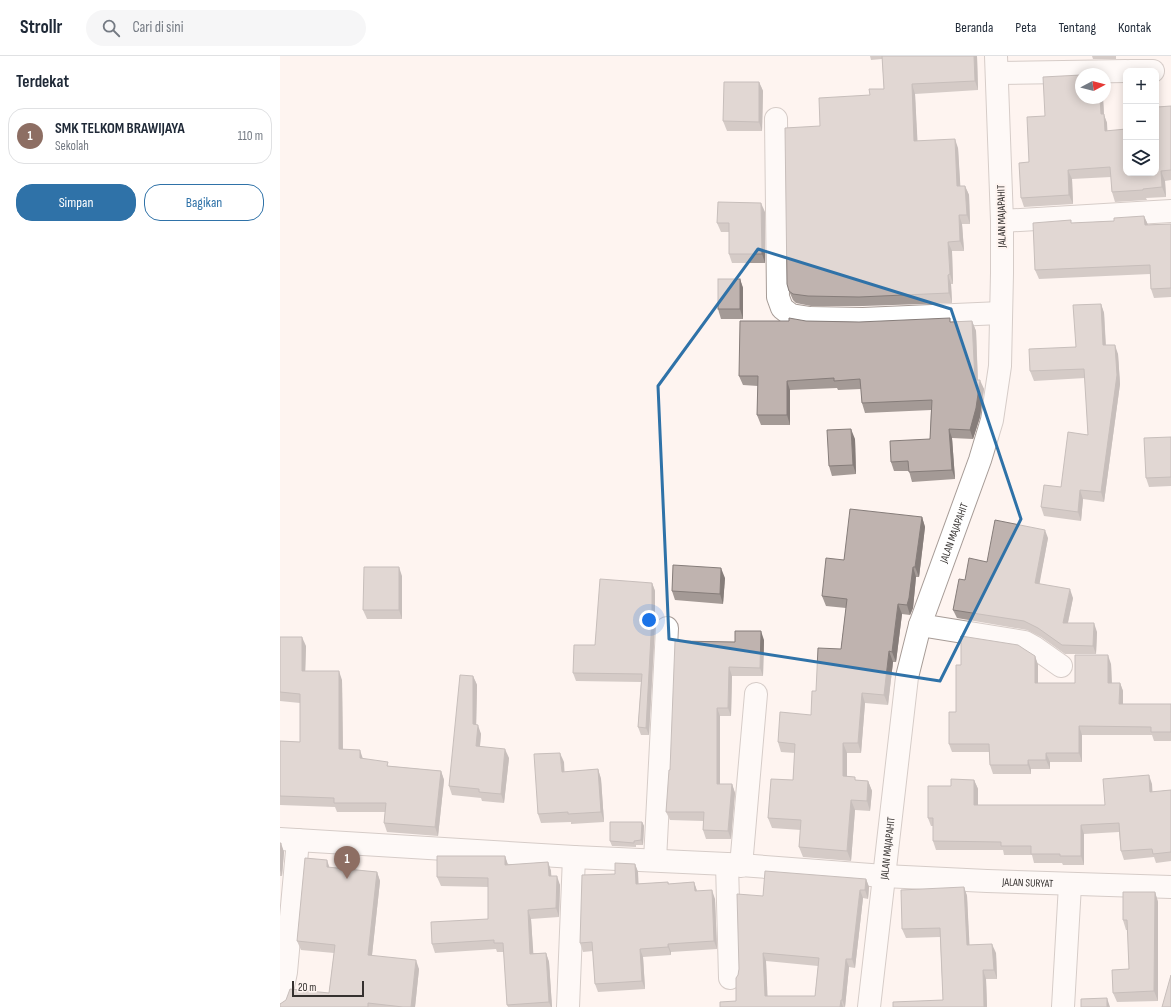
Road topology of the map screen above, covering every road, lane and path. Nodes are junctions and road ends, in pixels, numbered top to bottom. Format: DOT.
graph roads {
  1 [pos="996,65"];
  2 [pos="1123,71"];
  3 [pos="776,119"];
  4 [pos="1171,212"];
  5 [pos="1002,221"];
  6 [pos="1001,313"];
  7 [pos="920,625"];
  8 [pos="666,628"];
  9 [pos="1061,666"];
  10 [pos="756,694"];
  11 [pos="289,840"];
  12 [pos="574,857"];
  13 [pos="655,860"];
  14 [pos="734,865"];
  15 [pos="884,876"];
  16 [pos="1070,884"];
  17 [pos="1171,887"];
  18 [pos="283,972"];
  19 [pos="730,978"];
  20 [pos="280,1001"];
  21 [pos="568,1007"];
  22 [pos="869,1007"];
  23 [pos="1063,1007"];
  1 -- 2 [label="street"];
  1 -- 5 [label="street, JALAN MAJAPAHIT"];
  3 -- 6 [label="street"];
  4 -- 5 [label="street"];
  5 -- 6 [label="street, JALAN MAJAPAHIT"];
  6 -- 7 [label="street, JALAN MAJAPAHIT"];
  7 -- 9 [label="street"];
  7 -- 15 [label="street, JALAN MAJAPAHIT"];
  8 -- 13 [label="street"];
  10 -- 14 [label="street"];
  11 -- 12 [label="street, JALAN SURYAT"];
  11 -- 18 [label="street"];
  12 -- 13 [label="street, JALAN SURYAT"];
  12 -- 21 [label="street"];
  13 -- 14 [label="street, JALAN SURYAT"];
  14 -- 15 [label="street, JALAN SURYAT"];
  14 -- 19 [label="street"];
  15 -- 16 [label="street, JALAN SURYAT"];
  15 -- 22 [label="street, JALAN MAJAPAHIT"];
  16 -- 17 [label="street, JALAN SURYAT"];
  16 -- 23 [label="street"];
  18 -- 20 [label="street"];
}
